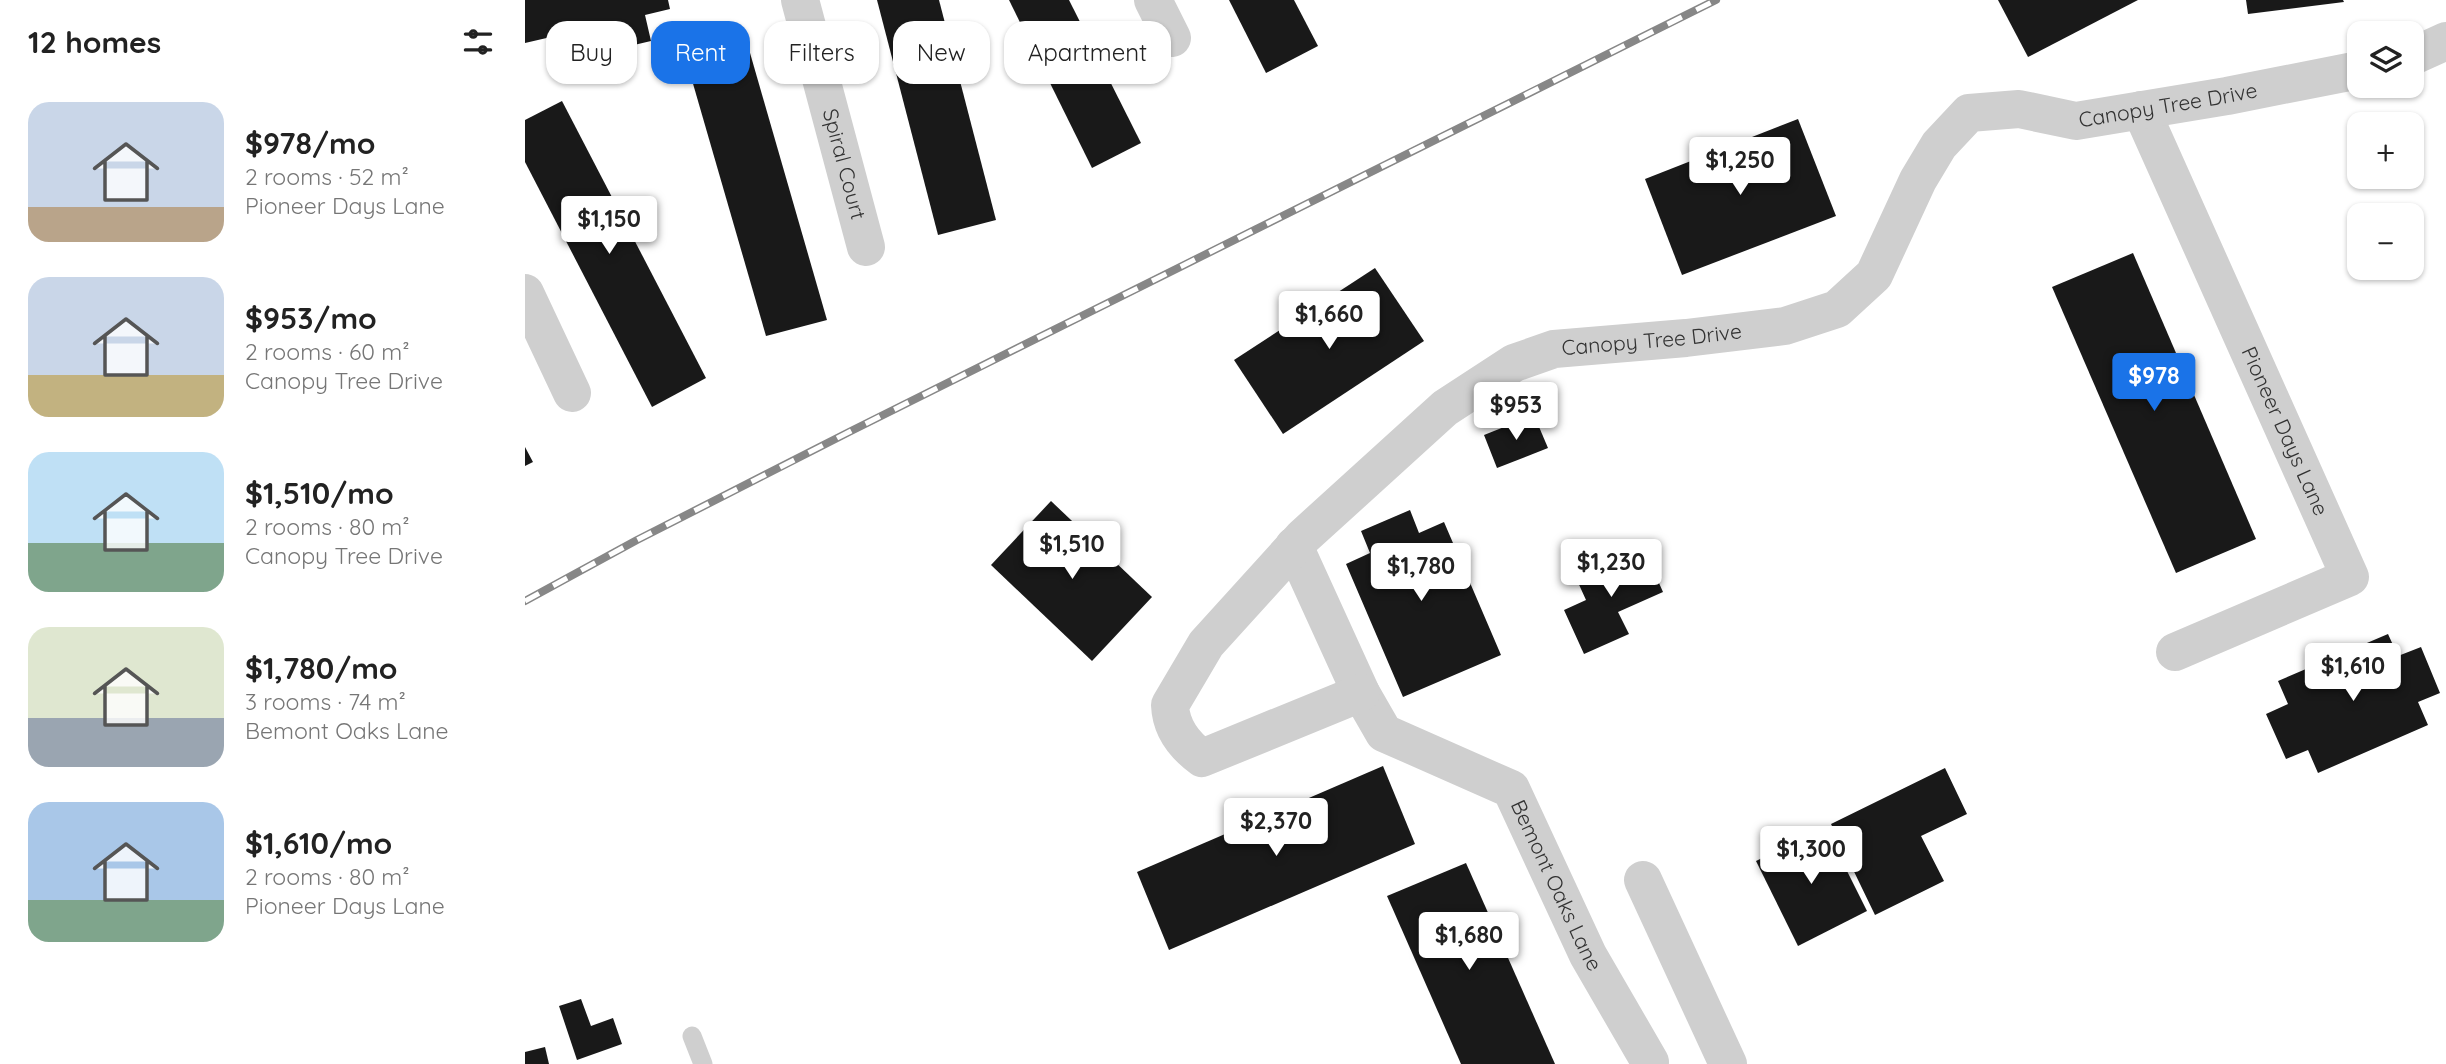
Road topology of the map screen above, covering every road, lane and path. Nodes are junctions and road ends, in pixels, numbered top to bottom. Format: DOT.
graph roads {
  1 [pos="800,0"];
  2 [pos="1153,0"];
  3 [pos="1172,38"];
  4 [pos="2446,41"];
  5 [pos="2424,51"];
  6 [pos="2347,72"];
  7 [pos="2141,110"];
  8 [pos="866,247"];
  9 [pos="525,293"];
  10 [pos="572,393"];
  11 [pos="1294,546"];
  12 [pos="2175,652"];
  13 [pos="1360,694"];
  14 [pos="1643,880"];
  15 [pos="692,1036"];
  16 [pos="1650,1062"];
  17 [pos="703,1064"];
  18 [pos="1728,1064"];
  1 -- 8 [label="street, Spiral Court"];
  2 -- 3 [label="street"];
  4 -- 5 [label="street"];
  6 -- 7 [label="street, Canopy Tree Drive"];
  7 -- 11 [label="street, Canopy Tree Drive"];
  7 -- 12 [label="street, Pioneer Days Lane"];
  9 -- 10 [label="street"];
  11 -- 13 [label="street, Bemont Oaks Lane"];
  11 -- 13 [label="street, Canopy Tree Drive"];
  13 -- 16 [label="street, Bemont Oaks Lane"];
  14 -- 18 [label="street"];
  15 -- 17 [label="lane"];
}
